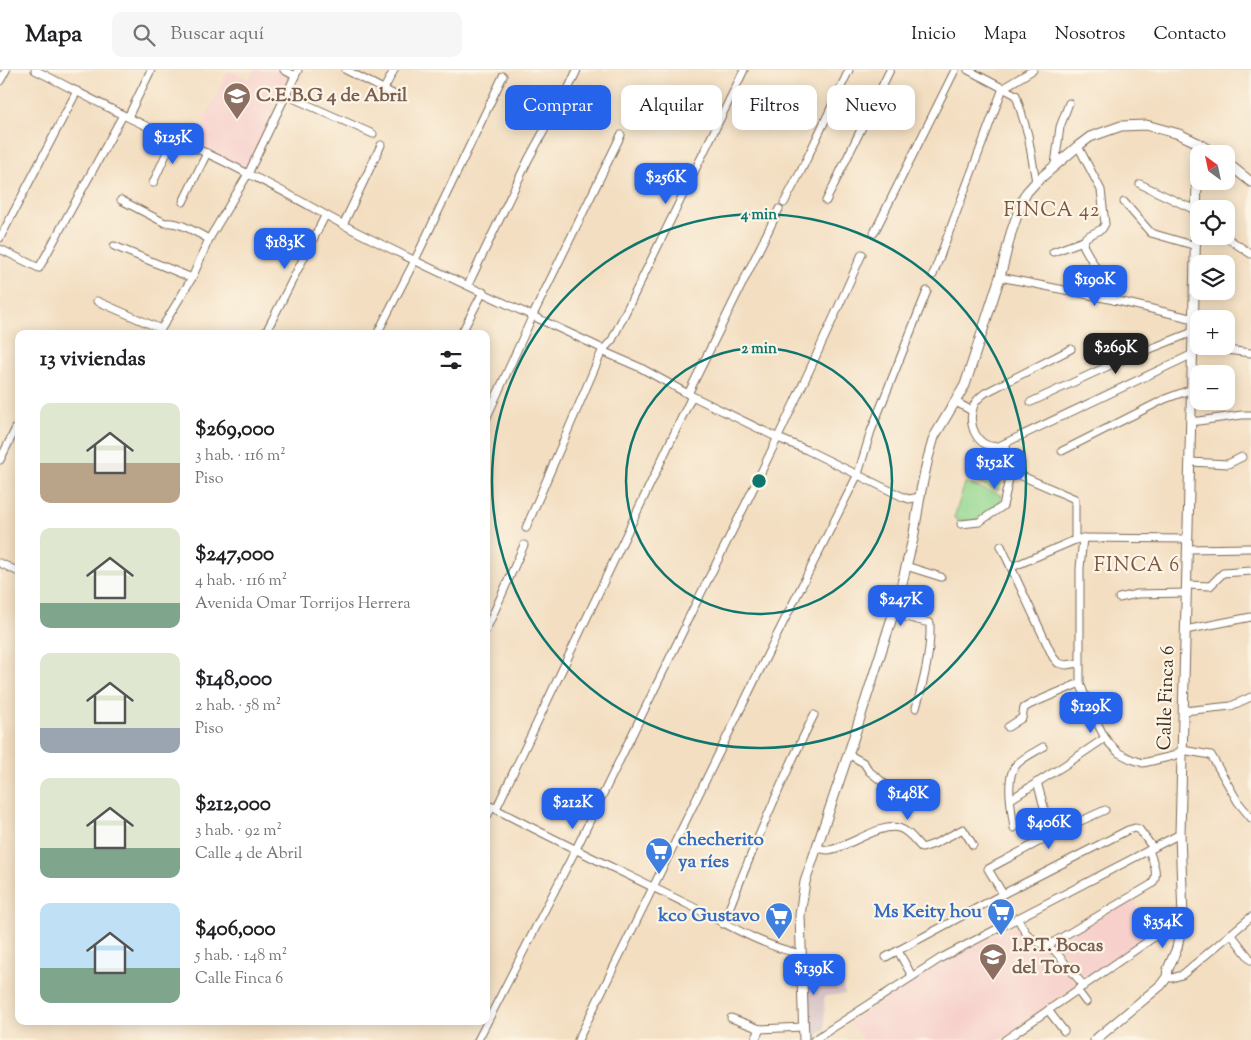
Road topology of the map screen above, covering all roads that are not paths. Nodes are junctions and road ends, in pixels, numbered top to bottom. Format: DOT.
graph roads {
  1 [pos="6,70"];
  2 [pos="34,70"];
  3 [pos="150,70"];
  4 [pos="284,70"];
  5 [pos="346,70"];
  6 [pos="394,70"];
  7 [pos="576,70"];
  8 [pos="744,70"];
  9 [pos="849,70"];
  10 [pos="890,70"];
  11 [pos="955,70"];
  12 [pos="968,70"];
  13 [pos="1033,70"];
  14 [pos="297,73"];
  15 [pos="503,76"];
  16 [pos="0,81"];
  17 [pos="570,85"];
  18 [pos="1003,88"];
  19 [pos="384,89"];
  20 [pos="77,91"];
  21 [pos="286,95"];
  22 [pos="401,98"];
  23 [pos="1069,103"];
  24 [pos="125,116"];
  25 [pos="544,130"];
  26 [pos="373,134"];
  27 [pos="621,135"];
  28 [pos="173,139"];
  29 [pos="1198,143"];
  30 [pos="381,145"];
  31 [pos="1201,145"];
  32 [pos="1078,146"];
  33 [pos="207,153"];
  34 [pos="1055,165"];
  35 [pos="1235,169"];
  36 [pos="248,174"];
  37 [pos="1036,182"];
  38 [pos="1251,182"];
  39 [pos="153,183"];
  40 [pos="1140,184"];
  41 [pos="121,200"];
  42 [pos="826,200"];
  43 [pos="1196,200"];
  44 [pos="183,202"];
  45 [pos="1124,202"];
  46 [pos="784,203"];
  47 [pos="1190,209"];
  48 [pos="779,210"];
  49 [pos="325,216"];
  50 [pos="343,225"];
  51 [pos="874,233"];
  52 [pos="0,238"];
  53 [pos="209,239"];
  54 [pos="1084,241"];
  55 [pos="1235,243"];
  56 [pos="114,246"];
  57 [pos="1196,246"];
  58 [pos="0,249"];
  59 [pos="1053,252"];
  60 [pos="862,254"];
  61 [pos="1251,254"];
  62 [pos="415,260"];
  63 [pos="933,275"];
  64 [pos="1000,277"];
  65 [pos="192,278"];
  66 [pos="468,285"];
  67 [pos="927,291"];
  68 [pos="483,292"];
  69 [pos="1114,300"];
  70 [pos="97,301"];
  71 [pos="1194,310"];
  72 [pos="533,315"];
  73 [pos="1190,318"];
  74 [pos="155,330"];
  75 [pos="160,330"];
  76 [pos="267,330"];
  77 [pos="379,330"];
  78 [pos="463,330"];
  79 [pos="1190,333"];
  80 [pos="1071,349"];
  81 [pos="602,351"];
  82 [pos="1190,352"];
  83 [pos="1235,352"];
  84 [pos="1251,353"];
  85 [pos="1190,390"];
  86 [pos="690,395"];
  87 [pos="956,402"];
  88 [pos="1031,402"];
  89 [pos="490,409"];
  90 [pos="1193,410"];
  91 [pos="972,411"];
  92 [pos="1251,415"];
  93 [pos="1191,422"];
  94 [pos="15,430"];
  95 [pos="778,438"];
  96 [pos="1006,444"];
  97 [pos="1062,451"];
  98 [pos="1242,458"];
  99 [pos="0,460"];
  100 [pos="1190,462"];
  101 [pos="1008,470"];
  102 [pos="858,474"];
  103 [pos="920,498"];
  104 [pos="961,524"];
  105 [pos="526,528"];
  106 [pos="1083,538"];
  107 [pos="1188,539"];
  108 [pos="1075,540"];
  109 [pos="524,546"];
  110 [pos="1001,546"];
  111 [pos="1251,548"];
  112 [pos="1188,549"];
  113 [pos="0,563"];
  114 [pos="906,566"];
  115 [pos="1012,567"];
  116 [pos="15,570"];
  117 [pos="1251,571"];
  118 [pos="941,577"];
  119 [pos="1187,589"];
  120 [pos="1119,598"];
  121 [pos="893,614"];
  122 [pos="1251,617"];
  123 [pos="490,621"];
  124 [pos="1185,630"];
  125 [pos="1079,664"];
  126 [pos="1080,683"];
  127 [pos="1251,697"];
  128 [pos="916,708"];
  129 [pos="1184,711"];
  130 [pos="814,715"];
  131 [pos="1008,727"];
  132 [pos="1105,738"];
  133 [pos="1043,747"];
  134 [pos="1182,750"];
  135 [pos="848,754"];
  136 [pos="1037,782"];
  137 [pos="1011,799"];
  138 [pos="886,802"];
  139 [pos="491,807"];
  140 [pos="1044,807"];
  141 [pos="1105,810"];
  142 [pos="1251,818"];
  143 [pos="1014,828"];
  144 [pos="1180,834"];
  145 [pos="973,845"];
  146 [pos="816,848"];
  147 [pos="576,849"];
  148 [pos="1151,849"];
  149 [pos="653,888"];
  150 [pos="1003,894"];
  151 [pos="1183,917"];
  152 [pos="1251,917"];
  153 [pos="1018,918"];
  154 [pos="723,924"];
  155 [pos="1231,934"];
  156 [pos="1047,946"];
  157 [pos="898,951"];
  158 [pos="801,954"];
  159 [pos="886,957"];
  160 [pos="1251,960"];
  161 [pos="912,976"];
  162 [pos="1167,977"];
  163 [pos="1081,988"];
  164 [pos="1086,1002"];
  165 [pos="1048,1010"];
  166 [pos="490,1017"];
  167 [pos="731,1018"];
  168 [pos="486,1025"];
  169 [pos="803,1027"];
  170 [pos="760,1029"];
  171 [pos="1064,1031"];
  172 [pos="1101,1038"];
  173 [pos="478,1040"];
  174 [pos="578,1040"];
  175 [pos="755,1040"];
  176 [pos="804,1040"];
  177 [pos="814,1040"];
  178 [pos="1006,1040"];
  1 -- 16 [label="street"];
  2 -- 20 [label="street"];
  3 -- 24 [label="street"];
  4 -- 14 [label="street"];
  5 -- 19 [label="street"];
  6 -- 19 [label="street"];
  7 -- 17 [label="street"];
  8 -- 81 [label="street"];
  9 -- 46 [label="street"];
  10 -- 42 [label="street"];
  11 -- 51 [label="street"];
  12 -- 18 [label="street"];
  13 -- 18 [label="street"];
  14 -- 21 [label="street"];
  15 -- 62 [label="street"];
  18 -- 37 [label="street"];
  18 -- 63 [label="street"];
  19 -- 22 [label="street"];
  20 -- 24 [label="street"];
  20 -- 52 [label="street"];
  21 -- 26 [label="street"];
  21 -- 36 [label="street"];
  23 -- 34 [label="street"];
  24 -- 28 [label="street"];
  24 -- 58 [label="street"];
  25 -- 66 [label="street"];
  27 -- 72 [label="street"];
  28 -- 33 [label="street"];
  28 -- 39 [label="street"];
  29 -- 31 [label="street"];
  29 -- 32 [label="street"];
  29 -- 43 [label="street, Calle Finca 6"];
  30 -- 50 [label="street"];
  32 -- 34 [label="street"];
  32 -- 54 [label="street"];
  33 -- 36 [label="street"];
  33 -- 44 [label="street"];
  34 -- 37 [label="street"];
  35 -- 38 [label="street"];
  36 -- 49 [label="street"];
  36 -- 53 [label="street"];
  37 -- 64 [label="street"];
  40 -- 47 [label="street"];
  41 -- 53 [label="street"];
  45 -- 57 [label="street"];
  48 -- 86 [label="street"];
  49 -- 50 [label="street"];
  49 -- 76 [label="street"];
  50 -- 62 [label="street"];
  53 -- 65 [label="street"];
  54 -- 59 [label="street"];
  54 -- 69 [label="street"];
  55 -- 61 [label="street"];
  56 -- 65 [label="street"];
  57 -- 71 [label="street, Calle Finca 6"];
  60 -- 95 [label="street"];
  62 -- 66 [label="street"];
  62 -- 77 [label="street"];
  64 -- 69 [label="street"];
  64 -- 87 [label="street"];
  65 -- 75 [label="street"];
  66 -- 68 [label="street"];
  67 -- 102 [label="street"];
  68 -- 72 [label="street"];
  68 -- 78 [label="street"];
  69 -- 73 [label="street"];
  70 -- 74 [label="street"];
  72 -- 81 [label="street"];
  72 -- 89 [label="street"];
  79 -- 88 [label="street"];
  80 -- 91 [label="street"];
  81 -- 86 [label="street"];
  81 -- 105 [label="street"];
  82 -- 96 [label="street"];
  83 -- 84 [label="street"];
  85 -- 97 [label="street"];
  86 -- 95 [label="street"];
  86 -- 139 [label="street"];
  87 -- 91 [label="street"];
  87 -- 103 [label="street"];
  90 -- 93 [label="street, Calle Finca 6"];
  91 -- 96 [label="street"];
  92 -- 93 [label="street"];
  93 -- 100 [label="street, Calle Finca 6"];
  94 -- 99 [label="street"];
  95 -- 102 [label="street"];
  95 -- 147 [label="street"];
  96 -- 101 [label="street"];
  98 -- 100 [label="street"];
  100 -- 107 [label="street, Calle Finca 6"];
  101 -- 104 [label="street"];
  101 -- 108 [label="street"];
  102 -- 103 [label="street"];
  102 -- 149 [label="street"];
  103 -- 114 [label="street"];
  106 -- 107 [label="street"];
  106 -- 108 [label="street"];
  106 -- 125 [label="street"];
  107 -- 112 [label="street, Calle Finca 6"];
  108 -- 115 [label="street"];
  109 -- 123 [label="street"];
  110 -- 115 [label="street"];
  111 -- 112 [label="street"];
  112 -- 119 [label="street, Calle Finca 6"];
  113 -- 116 [label="street"];
  114 -- 118 [label="street"];
  114 -- 121 [label="street"];
  115 -- 125 [label="street"];
  117 -- 119 [label="street"];
  119 -- 120 [label="street"];
  119 -- 124 [label="street, Calle Finca 6"];
  121 -- 128 [label="street"];
  121 -- 135 [label="street"];
  122 -- 124 [label="street"];
  124 -- 129 [label="street, Calle Finca 6"];
  125 -- 126 [label="street"];
  126 -- 131 [label="street"];
  126 -- 132 [label="street"];
  127 -- 129 [label="street"];
  129 -- 134 [label="street, Calle Finca 6"];
  130 -- 154 [label="street"];
  132 -- 134 [label="street"];
  132 -- 136 [label="street"];
  133 -- 137 [label="street"];
  134 -- 142 [label="street"];
  134 -- 144 [label="street, Calle Finca 6"];
  135 -- 138 [label="street"];
  135 -- 146 [label="street"];
  136 -- 137 [label="street"];
  136 -- 140 [label="street"];
  137 -- 143 [label="street"];
  139 -- 147 [label="street"];
  141 -- 150 [label="street"];
  144 -- 148 [label="street"];
  144 -- 151 [label="street, Calle Finca 6"];
  145 -- 146 [label="street"];
  146 -- 158 [label="street"];
  147 -- 149 [label="street"];
  147 -- 166 [label="street"];
  148 -- 150 [label="street"];
  148 -- 153 [label="street"];
  148 -- 156 [label="street"];
  149 -- 154 [label="street"];
  149 -- 174 [label="street"];
  150 -- 157 [label="street"];
  151 -- 162 [label="street, Calle Finca 6"];
  151 -- 163 [label="street"];
  152 -- 155 [label="street"];
  153 -- 156 [label="street"];
  153 -- 161 [label="street"];
  154 -- 158 [label="street"];
  155 -- 160 [label="street"];
  155 -- 162 [label="street"];
  156 -- 163 [label="street"];
  157 -- 159 [label="street"];
  157 -- 161 [label="street"];
  158 -- 169 [label="street"];
  161 -- 177 [label="street"];
  162 -- 172 [label="street"];
  163 -- 164 [label="street"];
  163 -- 165 [label="street"];
  165 -- 171 [label="street"];
  165 -- 178 [label="street"];
  167 -- 170 [label="street"];
  168 -- 173 [label="street"];
  169 -- 170 [label="street"];
  169 -- 176 [label="street"];
  170 -- 175 [label="street"];
}
